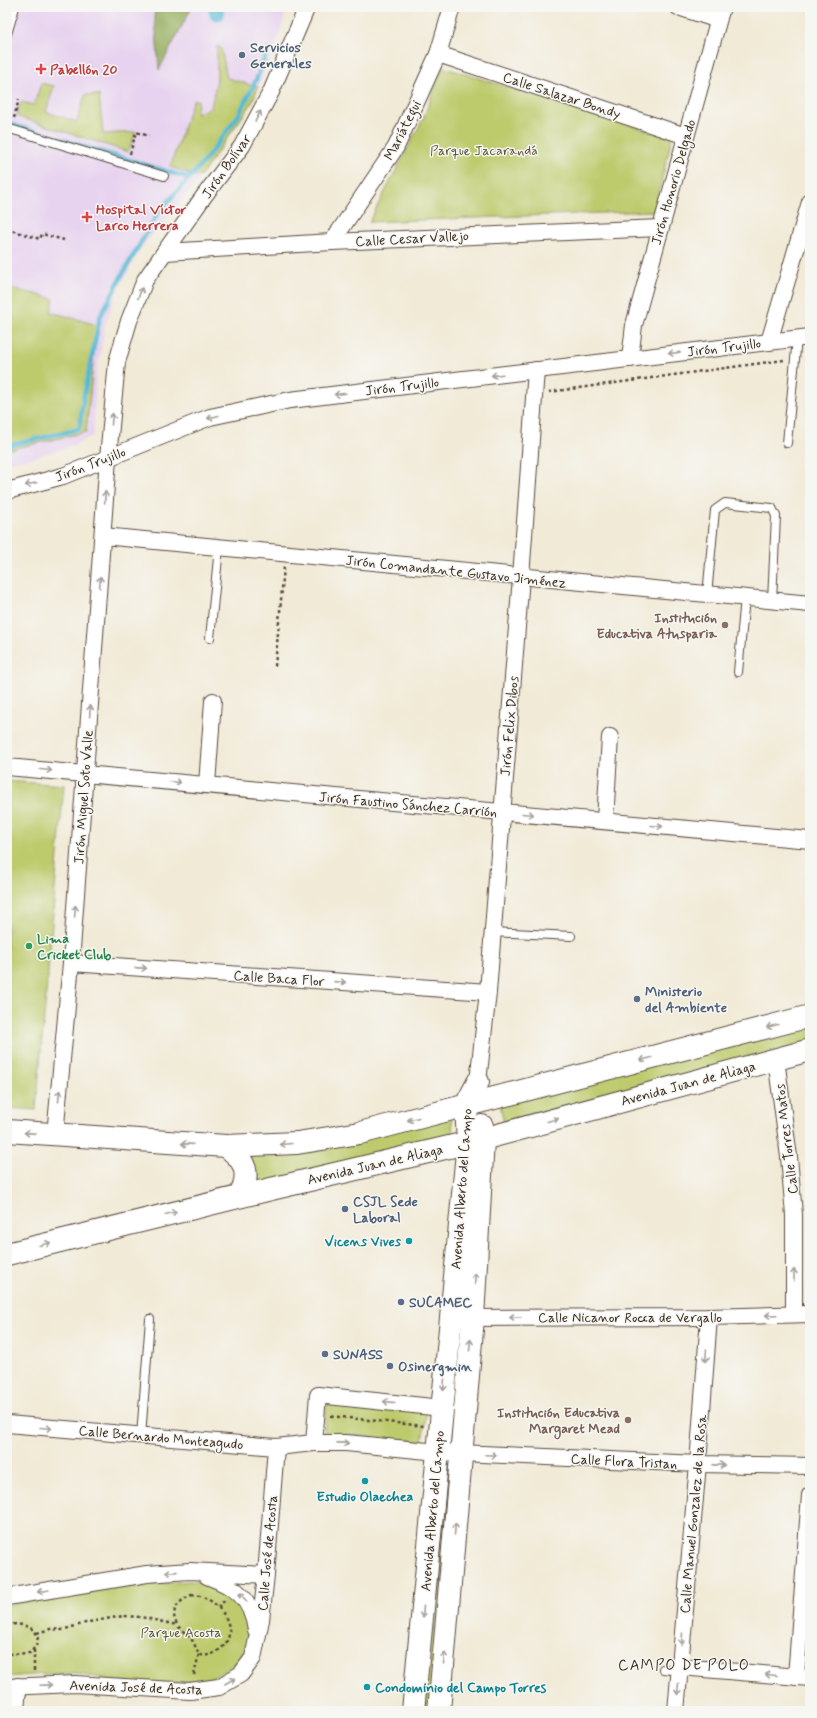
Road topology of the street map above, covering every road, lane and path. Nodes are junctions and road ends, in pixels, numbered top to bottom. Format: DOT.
graph roads {
  1 [pos="15,7"];
  2 [pos="307,7"];
  3 [pos="452,7"];
  4 [pos="678,7"];
  5 [pos="720,13"];
  6 [pos="7,34"];
  7 [pos="438,54"];
  8 [pos="7,59"];
  9 [pos="12,60"];
  10 [pos="19,99"];
  11 [pos="7,116"];
  12 [pos="14,118"];
  13 [pos="21,120"];
  14 [pos="7,128"];
  15 [pos="148,136"];
  16 [pos="686,136"];
  17 [pos="123,152"];
  18 [pos="164,176"];
  19 [pos="810,202"];
  20 [pos="660,228"];
  21 [pos="7,229"];
  22 [pos="64,240"];
  23 [pos="332,242"];
  24 [pos="165,252"];
  25 [pos="803,338"];
  26 [pos="769,342"];
  27 [pos="795,358"];
  28 [pos="630,359"];
  29 [pos="536,370"];
  30 [pos="548,392"];
  31 [pos="787,443"];
  32 [pos="108,458"];
  33 [pos="7,491"];
  34 [pos="103,536"];
  35 [pos="219,548"];
  36 [pos="285,554"];
  37 [pos="521,577"];
  38 [pos="707,595"];
  39 [pos="745,598"];
  40 [pos="772,601"];
  41 [pos="810,604"];
  42 [pos="210,638"];
  43 [pos="275,666"];
  44 [pos="738,672"];
  45 [pos="213,702"];
  46 [pos="610,737"];
  47 [pos="7,767"];
  48 [pos="85,774"];
  49 [pos="207,785"];
  50 [pos="502,812"];
  51 [pos="605,821"];
  52 [pos="810,840"];
  53 [pos="492,932"];
  54 [pos="571,936"];
  55 [pos="71,963"];
  56 [pos="488,992"];
  57 [pos="810,1016"];
  58 [pos="810,1050"];
  59 [pos="776,1059"];
  60 [pos="517,1093"];
  61 [pos="475,1096"];
  62 [pos="526,1127"];
  63 [pos="7,1131"];
  64 [pos="55,1135"];
  65 [pos="475,1140"];
  66 [pos="226,1146"];
  67 [pos="263,1146"];
  68 [pos="271,1189"];
  69 [pos="240,1196"];
  70 [pos="7,1254"];
  71 [pos="794,1314"];
  72 [pos="810,1314"];
  73 [pos="709,1317"];
  74 [pos="451,1318"];
  75 [pos="473,1318"];
  76 [pos="150,1319"];
  77 [pos="317,1414"];
  78 [pos="441,1418"];
  79 [pos="7,1424"];
  80 [pos="142,1436"];
  81 [pos="314,1443"];
  82 [pos="276,1447"];
  83 [pos="438,1452"];
  84 [pos="461,1453"];
  85 [pos="698,1464"];
  86 [pos="810,1466"];
  87 [pos="810,1495"];
  88 [pos="190,1571"];
  89 [pos="266,1575"];
  90 [pos="7,1597"];
  91 [pos="7,1625"];
  92 [pos="177,1625"];
  93 [pos="37,1633"];
  94 [pos="34,1650"];
  95 [pos="255,1653"];
  96 [pos="7,1654"];
  97 [pos="199,1654"];
  98 [pos="663,1669"];
  99 [pos="680,1669"];
  100 [pos="803,1677"];
  101 [pos="20,1686"];
  102 [pos="190,1691"];
  103 [pos="16,1711"];
  104 [pos="413,1711"];
  105 [pos="439,1711"];
  106 [pos="676,1711"];
  1 -- 6 [label="lane"];
  24 -- 2 [label="street, Jirón Bolívar, one-way"];
  3 -- 7 [label="street, Mariátegui"];
  4 -- 5 [label="street"];
  5 -- 16 [label="street, Jirón Honorio Delgado"];
  7 -- 16 [label="street, Calle Salazar Bondy"];
  7 -- 23 [label="street, Mariátegui"];
  8 -- 9 [label="path"];
  10 -- 12 [label="path"];
  11 -- 12 [label="path"];
  12 -- 13 [label="path"];
  14 -- 18 [label="lane"];
  15 -- 17 [label="path"];
  16 -- 20 [label="street, Jirón Honorio Delgado"];
  19 -- 26 [label="street"];
  20 -- 23 [label="street, Calle Cesar Vallejo"];
  20 -- 28 [label="street, Jirón Honorio Delgado"];
  21 -- 22 [label="path"];
  23 -- 24 [label="street, Calle Cesar Vallejo"];
  32 -- 24 [label="street, Jirón Bolívar, one-way"];
  25 -- 26 [label="street, Jirón Trujillo"];
  25 -- 27 [label="lane"];
  26 -- 28 [label="street, Jirón Trujillo, one-way"];
  27 -- 30 [label="path"];
  27 -- 31 [label="lane"];
  28 -- 29 [label="street, Jirón Trujillo"];
  29 -- 32 [label="street, Jirón Trujillo, one-way"];
  29 -- 37 [label="street, Jirón Felix Dibos"];
  32 -- 33 [label="street, Jirón Trujillo, one-way"];
  34 -- 32 [label="street, Jirón Miguel Soto Valle, one-way"];
  34 -- 35 [label="street, Jirón Comandante Gustavo Jiménez"];
  48 -- 34 [label="street, Jirón Miguel Soto Valle, one-way"];
  35 -- 36 [label="street, Jirón Comandante Gustavo Jiménez"];
  35 -- 42 [label="lane"];
  36 -- 37 [label="street, Jirón Comandante Gustavo Jiménez"];
  36 -- 43 [label="path"];
  37 -- 38 [label="street, Jirón Comandante Gustavo Jiménez"];
  37 -- 50 [label="street, Jirón Felix Dibos"];
  38 -- 39 [label="street, Jirón Comandante Gustavo Jiménez"];
  38 -- 40 [label="lane"];
  39 -- 40 [label="street, Jirón Comandante Gustavo Jiménez"];
  39 -- 44 [label="lane"];
  40 -- 41 [label="street, Jirón Comandante Gustavo Jiménez"];
  45 -- 49 [label="street"];
  46 -- 51 [label="street"];
  47 -- 48 [label="street, Jirón Faustino Sánchez Carrión, one-way"];
  48 -- 49 [label="street, Jirón Faustino Sánchez Carrión, one-way"];
  55 -- 48 [label="street, Jirón Miguel Soto Valle, one-way"];
  49 -- 50 [label="street, Jirón Faustino Sánchez Carrión"];
  50 -- 51 [label="street, Jirón Faustino Sánchez Carrión, one-way"];
  50 -- 53 [label="street, Jirón Felix Dibos"];
  51 -- 52 [label="street, Jirón Faustino Sánchez Carrión, one-way"];
  53 -- 54 [label="lane"];
  53 -- 56 [label="street, Jirón Felix Dibos"];
  55 -- 56 [label="street, Calle Baca Flor, one-way"];
  64 -- 55 [label="street, Jirón Miguel Soto Valle, one-way"];
  56 -- 61 [label="street, Jirón Felix Dibos"];
  57 -- 60 [label="main road, one-way"];
  58 -- 59 [label="main road, Avenida Juan de Aliaga"];
  62 -- 59 [label="main road, Avenida Juan de Aliaga, one-way"];
  71 -- 59 [label="street, Calle Torres Matos, one-way"];
  60 -- 61 [label="main road"];
  60 -- 62 [label="main road"];
  61 -- 65 [label="main road, Avenida Alberto del Campo"];
  61 -- 67 [label="main road, one-way"];
  62 -- 65 [label="main road, Avenida Juan de Aliaga"];
  64 -- 63 [label="main road, one-way"];
  66 -- 64 [label="main road, one-way"];
  65 -- 68 [label="main road, Avenida Juan de Aliaga"];
  65 -- 74 [label="main road, Avenida Alberto del Campo"];
  75 -- 65 [label="main road, Avenida Alberto del Campo, one-way"];
  66 -- 67 [label="main road"];
  66 -- 69 [label="main road"];
  67 -- 68 [label="main road"];
  68 -- 69 [label="main road, Avenida Juan de Aliaga"];
  70 -- 69 [label="main road, Avenida Juan de Aliaga, one-way"];
  71 -- 72 [label="street, Calle Nicanor Rocca de Vergallo"];
  71 -- 73 [label="street, Calle Nicanor Rocca de Vergallo, one-way"];
  73 -- 75 [label="street, Calle Nicanor Rocca de Vergallo, one-way"];
  73 -- 85 [label="street, Calle Manuel Gonzalez de la Rosa, one-way"];
  74 -- 75 [label="street, Calle Nicanor Rocca de Vergallo"];
  74 -- 78 [label="main road, Avenida Alberto del Campo, one-way"];
  84 -- 75 [label="main road, Avenida Alberto del Campo, one-way"];
  76 -- 80 [label="lane"];
  77 -- 78 [label="path"];
  78 -- 77 [label="street, one-way"];
  77 -- 81 [label="street"];
  78 -- 83 [label="main road, Avenida Alberto del Campo"];
  79 -- 80 [label="street, Calle Bernardo Monteagudo, one-way"];
  80 -- 82 [label="street, Calle Bernardo Monteagudo"];
  81 -- 82 [label="street, Calle Bernardo Monteagudo"];
  81 -- 83 [label="street, Calle Bernardo Monteagudo, one-way"];
  82 -- 89 [label="street, Calle José de Acosta"];
  83 -- 84 [label="street, Calle Flora Tristan"];
  83 -- 104 [label="main road, Avenida Alberto del Campo, one-way"];
  84 -- 85 [label="street, Calle Flora Tristan, one-way"];
  105 -- 84 [label="main road, Avenida Alberto del Campo, one-way"];
  85 -- 86 [label="street, Calle Flora Tristan, one-way"];
  85 -- 99 [label="street, Calle Manuel Gonzalez de la Rosa, one-way"];
  87 -- 100 [label="street"];
  88 -- 89 [label="street"];
  88 -- 90 [label="street, one-way"];
  95 -- 88 [label="street, one-way"];
  89 -- 95 [label="street, Calle José de Acosta"];
  91 -- 93 [label="path"];
  92 -- 93 [label="path"];
  92 -- 97 [label="path"];
  92 -- 97 [label="path"];
  93 -- 94 [label="path"];
  94 -- 96 [label="path"];
  94 -- 101 [label="path"];
  102 -- 95 [label="street, Avenida José de Acosta, one-way"];
  97 -- 102 [label="path"];
  98 -- 99 [label="lane"];
  100 -- 99 [label="street, one-way"];
  99 -- 106 [label="street, Calle Manuel Gonzalez de la Rosa, one-way"];
  101 -- 102 [label="street, Avenida José de Acosta, one-way"];
  101 -- 103 [label="street"];
}
